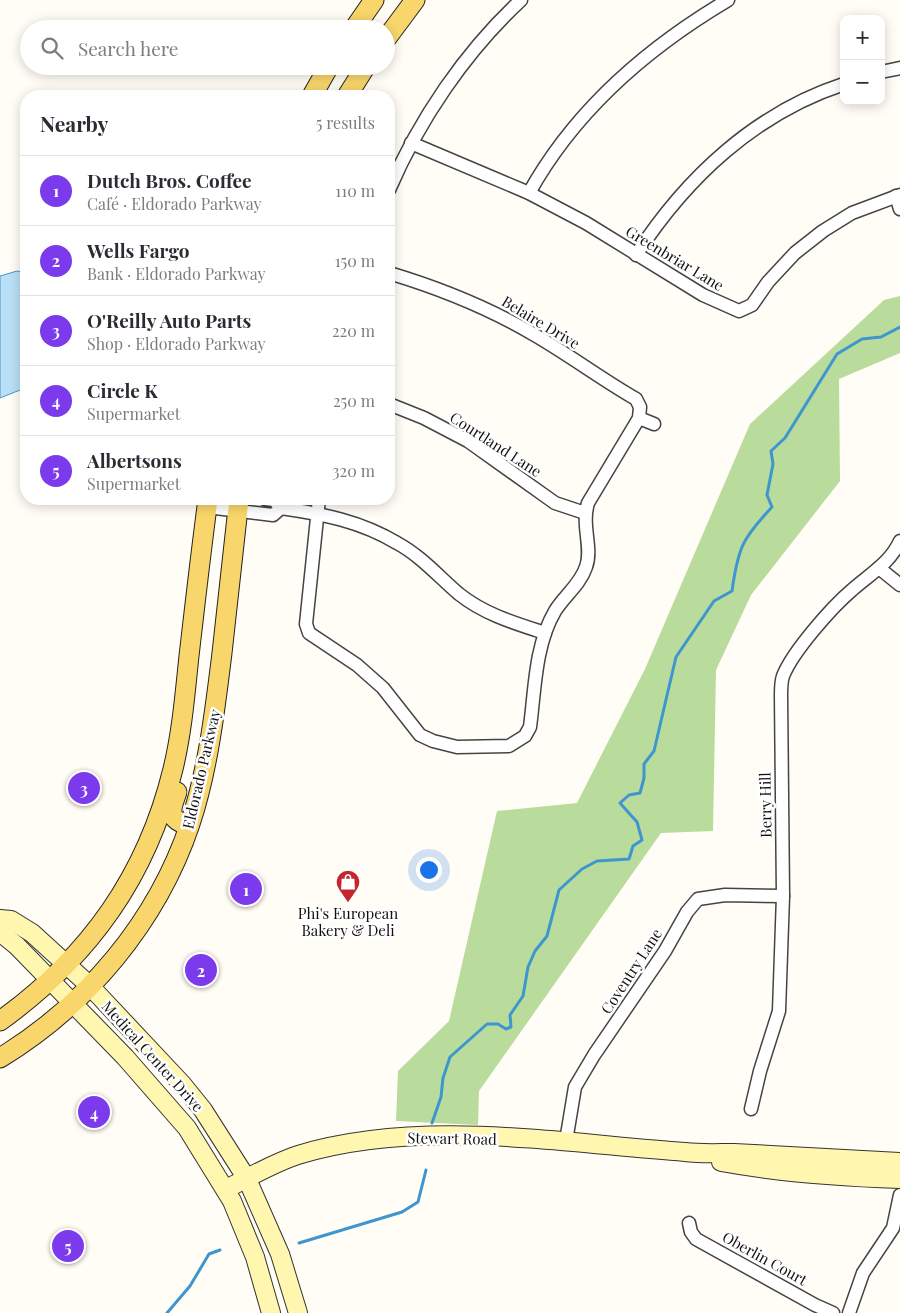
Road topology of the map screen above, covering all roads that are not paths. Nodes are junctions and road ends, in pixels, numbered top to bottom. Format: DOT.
graph roads {
  1 [pos="374,0"];
  2 [pos="416,0"];
  3 [pos="521,0"];
  4 [pos="728,0"];
  5 [pos="360,20"];
  6 [pos="395,27"];
  7 [pos="900,68"];
  8 [pos="885,71"];
  9 [pos="324,75"];
  10 [pos="332,75"];
  11 [pos="360,75"];
  12 [pos="840,86"];
  13 [pos="315,90"];
  14 [pos="346,90"];
  15 [pos="351,90"];
  16 [pos="411,143"];
  17 [pos="395,177"];
  18 [pos="529,193"];
  19 [pos="898,195"];
  20 [pos="900,209"];
  21 [pos="636,255"];
  22 [pos="395,275"];
  23 [pos="395,406"];
  24 [pos="639,418"];
  25 [pos="654,424"];
  26 [pos="208,505"];
  27 [pos="239,505"];
  28 [pos="279,505"];
  29 [pos="318,505"];
  30 [pos="282,508"];
  31 [pos="317,513"];
  32 [pos="585,513"];
  33 [pos="900,541"];
  34 [pos="879,568"];
  35 [pos="900,585"];
  36 [pos="545,633"];
  37 [pos="184,701"];
  38 [pos="216,705"];
  39 [pos="182,722"];
  40 [pos="189,826"];
  41 [pos="783,896"];
  42 [pos="0,919"];
  43 [pos="0,930"];
  44 [pos="66,965"];
  45 [pos="50,981"];
  46 [pos="90,986"];
  47 [pos="71,1004"];
  48 [pos="0,1021"];
  49 [pos="0,1058"];
  50 [pos="174,1075"];
  51 [pos="154,1090"];
  52 [pos="751,1109"];
  53 [pos="566,1141"];
  54 [pos="687,1153"];
  55 [pos="900,1162"];
  56 [pos="247,1179"];
  57 [pos="900,1179"];
  58 [pos="226,1189"];
  59 [pos="900,1195"];
  60 [pos="689,1223"];
  61 [pos="271,1313"];
  62 [pos="298,1313"];
  63 [pos="833,1313"];
  64 [pos="849,1313"];
  1 -- 5 [label="main road"];
  2 -- 6 [label="main road"];
  3 -- 16 [label="street"];
  4 -- 18 [label="street"];
  7 -- 8 [label="street"];
  9 -- 13 [label="main road"];
  10 -- 14 [label="main road"];
  11 -- 15 [label="main road"];
  12 -- 21 [label="street"];
  16 -- 17 [label="street"];
  16 -- 18 [label="street, Greenbriar Lane"];
  18 -- 21 [label="street, Greenbriar Lane"];
  19 -- 20 [label="street"];
  19 -- 21 [label="street, Greenbriar Lane"];
  22 -- 24 [label="street, Belaire Drive"];
  23 -- 32 [label="street, Courtland Lane"];
  24 -- 25 [label="street"];
  24 -- 32 [label="street"];
  26 -- 37 [label="main road, Eldorado Parkway"];
  27 -- 30 [label="street"];
  27 -- 38 [label="main road, Eldorado Parkway"];
  28 -- 30 [label="street"];
  29 -- 31 [label="street"];
  30 -- 31 [label="street"];
  31 -- 36 [label="street"];
  31 -- 36 [label="street"];
  32 -- 36 [label="street"];
  33 -- 34 [label="street, Berry Hill"];
  34 -- 35 [label="street"];
  34 -- 41 [label="street, Berry Hill"];
  37 -- 38 [label="main road"];
  37 -- 39 [label="main road, Eldorado Parkway"];
  38 -- 40 [label="main road, Eldorado Parkway"];
  39 -- 40 [label="main road"];
  39 -- 44 [label="main road, Eldorado Parkway"];
  40 -- 46 [label="main road, Eldorado Parkway"];
  41 -- 52 [label="street, Berry Hill"];
  41 -- 53 [label="street, Coventry Lane"];
  42 -- 44 [label="street, Medical Center Drive"];
  43 -- 45 [label="street, Medical Center Drive"];
  44 -- 45 [label="main road, Eldorado Parkway"];
  44 -- 46 [label="street, Medical Center Drive"];
  45 -- 47 [label="street, Medical Center Drive"];
  45 -- 48 [label="main road, Eldorado Parkway"];
  46 -- 47 [label="main road, Eldorado Parkway"];
  46 -- 50 [label="street, Medical Center Drive"];
  47 -- 49 [label="main road, Eldorado Parkway"];
  47 -- 51 [label="street, Medical Center Drive"];
  50 -- 51 [label="street"];
  50 -- 56 [label="street, Medical Center Drive"];
  51 -- 58 [label="street, Medical Center Drive"];
  53 -- 54 [label="street, Stewart Road"];
  53 -- 56 [label="street, Stewart Road"];
  54 -- 55 [label="street, Stewart Road"];
  54 -- 57 [label="street, Stewart Road"];
  56 -- 58 [label="street, Stewart Road"];
  56 -- 62 [label="street, Medical Center Drive"];
  58 -- 61 [label="street, Medical Center Drive"];
  59 -- 64 [label="street"];
  60 -- 63 [label="street, Oberlin Court"];
}
